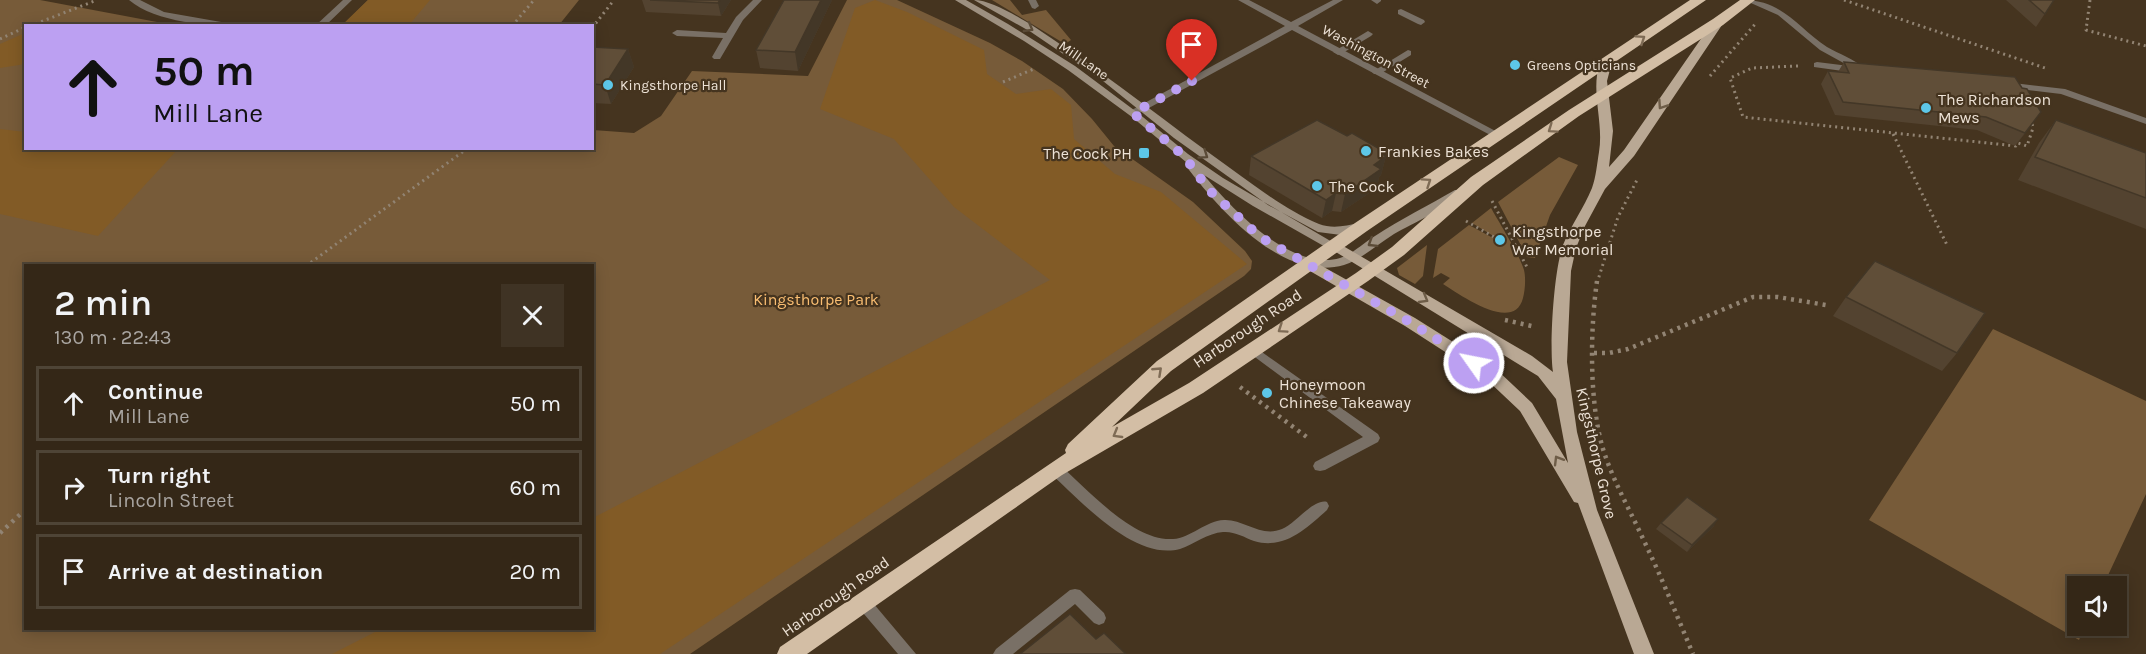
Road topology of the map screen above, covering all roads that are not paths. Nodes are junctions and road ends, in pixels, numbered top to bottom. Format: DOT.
graph roads {
  1 [pos="133,0"];
  2 [pos="348,0"];
  3 [pos="758,0"];
  4 [pos="959,0"];
  5 [pos="978,0"];
  6 [pos="1242,0"];
  7 [pos="1339,0"];
  8 [pos="1699,0"];
  9 [pos="1748,0"];
  10 [pos="1401,12"];
  11 [pos="1421,22"];
  12 [pos="1718,22"];
  13 [pos="227,24"];
  14 [pos="321,24"];
  15 [pos="1291,27"];
  16 [pos="677,33"];
  17 [pos="1368,34"];
  18 [pos="729,36"];
  19 [pos="1338,52"];
  20 [pos="1408,53"];
  21 [pos="717,57"];
  22 [pos="1606,62"];
  23 [pos="1817,65"];
  24 [pos="1862,70"];
  25 [pos="1874,71"];
  26 [pos="1377,72"];
  27 [pos="2000,85"];
  28 [pos="1601,97"];
  29 [pos="1138,111"];
  30 [pos="2146,121"];
  31 [pos="1498,135"];
  32 [pos="1184,156"];
  33 [pos="1477,181"];
  34 [pos="1599,187"];
  35 [pos="1361,227"];
  36 [pos="1333,246"];
  37 [pos="1351,256"];
  38 [pos="1308,264"];
  39 [pos="1373,270"];
  40 [pos="1347,287"];
  41 [pos="1252,349"];
  42 [pos="1563,397"];
  43 [pos="1320,466"];
  44 [pos="1054,470"];
  45 [pos="1322,506"];
  46 [pos="1588,510"];
  47 [pos="863,602"];
  48 [pos="1099,618"];
  49 [pos="788,654"];
  50 [pos="908,654"];
  51 [pos="1001,654"];
  52 [pos="1644,654"];
  1 -- 13 [label="street"];
  2 -- 14 [label="street"];
  3 -- 18 [label="street"];
  4 -- 29 [label="street, Mill Lane"];
  5 -- 29 [label="street, one-way"];
  6 -- 15 [label="street, Washington Street"];
  7 -- 15 [label="street"];
  22 -- 8 [label="highway, Harborough Road, one-way"];
  9 -- 12 [label="highway, Harborough Road"];
  9 -- 24 [label="street"];
  10 -- 11 [label="street"];
  12 -- 28 [label="highway, Harborough Road"];
  12 -- 34 [label="main road, Kingsthorpe Grove, one-way"];
  15 -- 19 [label="street, Washington Street"];
  15 -- 29 [label="street"];
  16 -- 18 [label="street"];
  17 -- 19 [label="street"];
  18 -- 21 [label="street"];
  19 -- 26 [label="street, Washington Street"];
  20 -- 26 [label="street"];
  22 -- 28 [label="main road, Kingsthorpe Grove"];
  22 -- 31 [label="highway, Harborough Road"];
  23 -- 24 [label="street"];
  24 -- 25 [label="street"];
  26 -- 31 [label="street, Washington Street"];
  27 -- 30 [label="street"];
  28 -- 33 [label="highway, Harborough Road, one-way"];
  28 -- 34 [label="main road, Kingsthorpe Grove"];
  29 -- 32 [label="street, Mill Lane"];
  29 -- 35 [label="street, one-way"];
  35 -- 31 [label="highway, Harborough Road, one-way"];
  32 -- 36 [label="street, Mill Lane"];
  32 -- 38 [label="street, Mill Lane"];
  33 -- 37 [label="street, one-way"];
  33 -- 39 [label="highway, Harborough Road"];
  34 -- 42 [label="main road, Kingsthorpe Grove"];
  35 -- 36 [label="highway, Harborough Road"];
  36 -- 37 [label="main road"];
  36 -- 38 [label="highway, Harborough Road"];
  37 -- 38 [label="street"];
  37 -- 39 [label="main road"];
  38 -- 40 [label="main road"];
  44 -- 38 [label="highway, Harborough Road, one-way"];
  39 -- 40 [label="highway, Harborough Road"];
  39 -- 42 [label="main road, one-way"];
  40 -- 41 [label="highway, Harborough Road, one-way"];
  46 -- 40 [label="main road, one-way"];
  41 -- 43 [label="street"];
  41 -- 44 [label="highway, Harborough Road, one-way"];
  42 -- 46 [label="main road, Kingsthorpe Grove"];
  44 -- 45 [label="street"];
  44 -- 47 [label="highway, Harborough Road"];
  46 -- 52 [label="main road, Kingsthorpe Grove"];
  47 -- 49 [label="highway, Harborough Road"];
  47 -- 50 [label="street"];
  48 -- 51 [label="street"];
}
